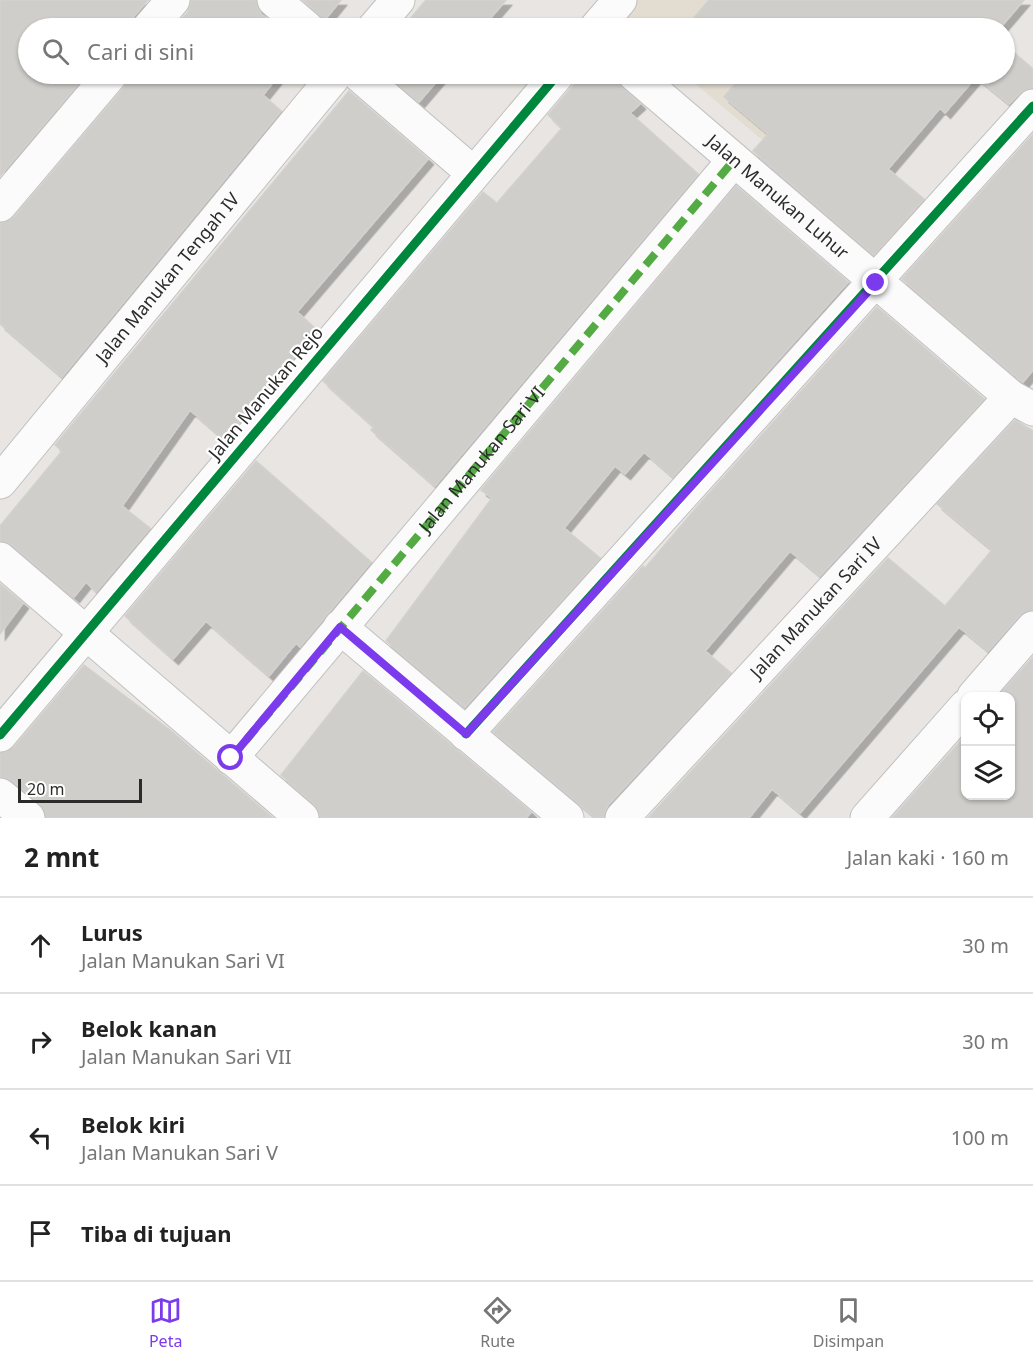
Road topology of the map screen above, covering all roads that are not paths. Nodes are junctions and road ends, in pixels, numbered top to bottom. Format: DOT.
graph roads {
  1 [pos="173,0"];
  2 [pos="274,0"];
  3 [pos="398,0"];
  4 [pos="620,0"];
  5 [pos="158,18"];
  6 [pos="295,18"];
  7 [pos="383,18"];
  8 [pos="605,18"];
  9 [pos="103,84"];
  10 [pos="328,84"];
  11 [pos="370,84"];
  12 [pos="549,84"];
  13 [pos="646,84"];
  14 [pos="1033,106"];
  15 [pos="734,160"];
  16 [pos="473,173"];
  17 [pos="0,205"];
  18 [pos="876,283"];
  19 [pos="1026,402"];
  20 [pos="0,482"];
  21 [pos="0,559"];
  22 [pos="340,627"];
  23 [pos="1033,628"];
  24 [pos="86,632"];
  25 [pos="977,692"];
  26 [pos="961,712"];
  27 [pos="466,734"];
  28 [pos="0,735"];
  29 [pos="231,758"];
  30 [pos="0,795"];
  31 [pos="28,818"];
  32 [pos="302,818"];
  33 [pos="567,818"];
  34 [pos="622,818"];
  35 [pos="867,818"];
  1 -- 5 [label="street"];
  2 -- 6 [label="street"];
  3 -- 7 [label="street"];
  4 -- 8 [label="street"];
  9 -- 17 [label="street"];
  10 -- 20 [label="street, Jalan Manukan Tengah IV"];
  11 -- 16 [label="street"];
  12 -- 16 [label="street, Jalan Manukan Rejo"];
  13 -- 15 [label="street, Jalan Manukan Luhur"];
  14 -- 18 [label="street"];
  15 -- 18 [label="street, Jalan Manukan Luhur"];
  15 -- 22 [label="street, Jalan Manukan Sari VI"];
  16 -- 24 [label="street, Jalan Manukan Rejo"];
  18 -- 19 [label="street, Jalan Manukan Luhur"];
  18 -- 27 [label="street"];
  19 -- 34 [label="street, Jalan Manukan Sari IV"];
  21 -- 24 [label="street"];
  22 -- 27 [label="street"];
  22 -- 29 [label="street, Jalan Manukan Sari VI"];
  23 -- 25 [label="street"];
  24 -- 28 [label="street, Jalan Manukan Rejo"];
  24 -- 29 [label="street"];
  26 -- 35 [label="street"];
  27 -- 33 [label="street"];
  29 -- 32 [label="street"];
  30 -- 31 [label="street"];
}
